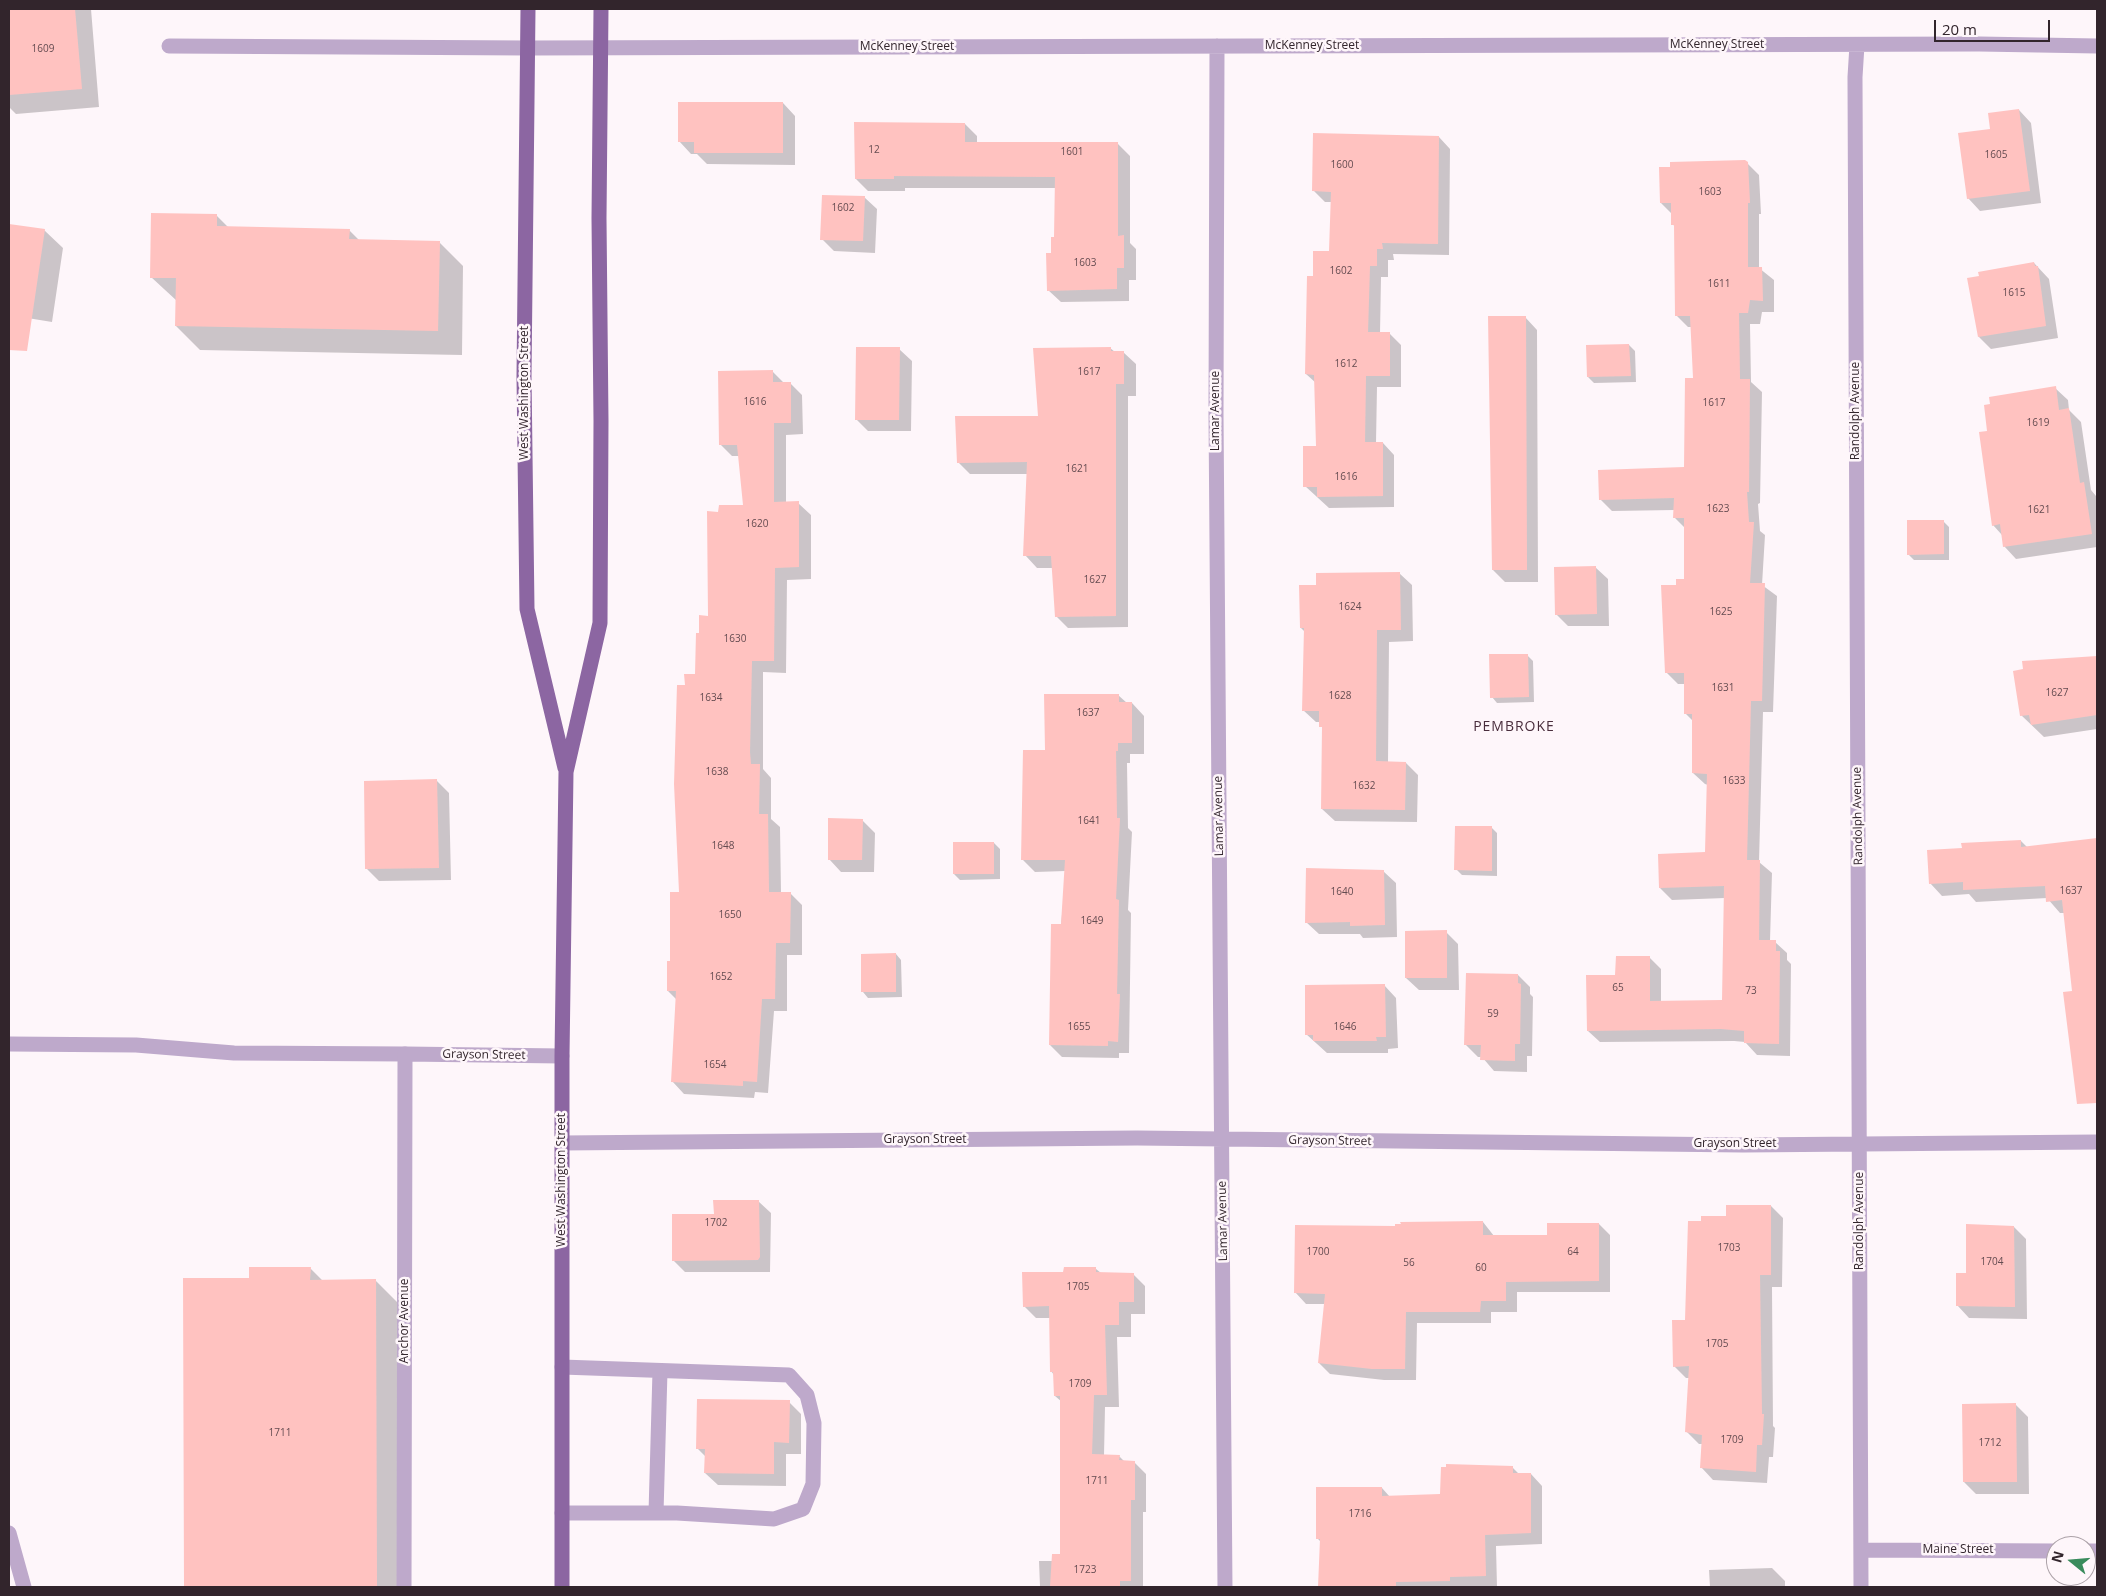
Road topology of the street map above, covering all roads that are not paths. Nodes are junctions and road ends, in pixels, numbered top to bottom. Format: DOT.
graph roads {
  1 [pos="528,9"];
  2 [pos="601,9"];
  3 [pos="1857,45"];
  4 [pos="169,46"];
  5 [pos="1217,46"];
  6 [pos="2097,46"];
  7 [pos="528,48"];
  8 [pos="600,48"];
  9 [pos="566,772"];
  10 [pos="9,1044"];
  11 [pos="406,1054"];
  12 [pos="562,1056"];
  13 [pos="1222,1140"];
  14 [pos="2097,1142"];
  15 [pos="562,1143"];
  16 [pos="1859,1143"];
  17 [pos="562,1367"];
  18 [pos="660,1371"];
  19 [pos="656,1513"];
  20 [pos="562,1514"];
  21 [pos="9,1533"];
  22 [pos="1861,1550"];
  23 [pos="2046,1551"];
  24 [pos="24,1587"];
  25 [pos="404,1587"];
  26 [pos="562,1587"];
  27 [pos="1225,1587"];
  28 [pos="1861,1587"];
  1 -- 7 [label="main road, West Washington Street"];
  2 -- 8 [label="main road, West Washington Street"];
  3 -- 5 [label="street, McKenney Street"];
  3 -- 6 [label="street, McKenney Street"];
  3 -- 16 [label="street, Randolph Avenue"];
  4 -- 7 [label="street, McKenney Street"];
  5 -- 8 [label="street, McKenney Street"];
  5 -- 13 [label="street, Lamar Avenue"];
  7 -- 8 [label="street, McKenney Street"];
  7 -- 9 [label="main road, West Washington Street"];
  8 -- 9 [label="main road, West Washington Street"];
  9 -- 12 [label="main road, West Washington Street"];
  10 -- 11 [label="street, Grayson Street"];
  11 -- 12 [label="street, Grayson Street"];
  11 -- 25 [label="street, Anchor Avenue"];
  12 -- 15 [label="main road, West Washington Street"];
  13 -- 15 [label="street, Grayson Street"];
  13 -- 16 [label="street, Grayson Street"];
  13 -- 27 [label="street, Lamar Avenue"];
  14 -- 16 [label="street, Grayson Street"];
  15 -- 17 [label="main road, West Washington Street"];
  16 -- 22 [label="street, Randolph Avenue"];
  17 -- 18 [label="street"];
  17 -- 20 [label="main road, West Washington Street"];
  18 -- 19 [label="street"];
  18 -- 19 [label="street"];
  19 -- 20 [label="street"];
  20 -- 26 [label="main road, West Washington Street"];
  21 -- 24 [label="street"];
  22 -- 23 [label="street, Maine Street"];
  22 -- 28 [label="street, Randolph Avenue"];
}
